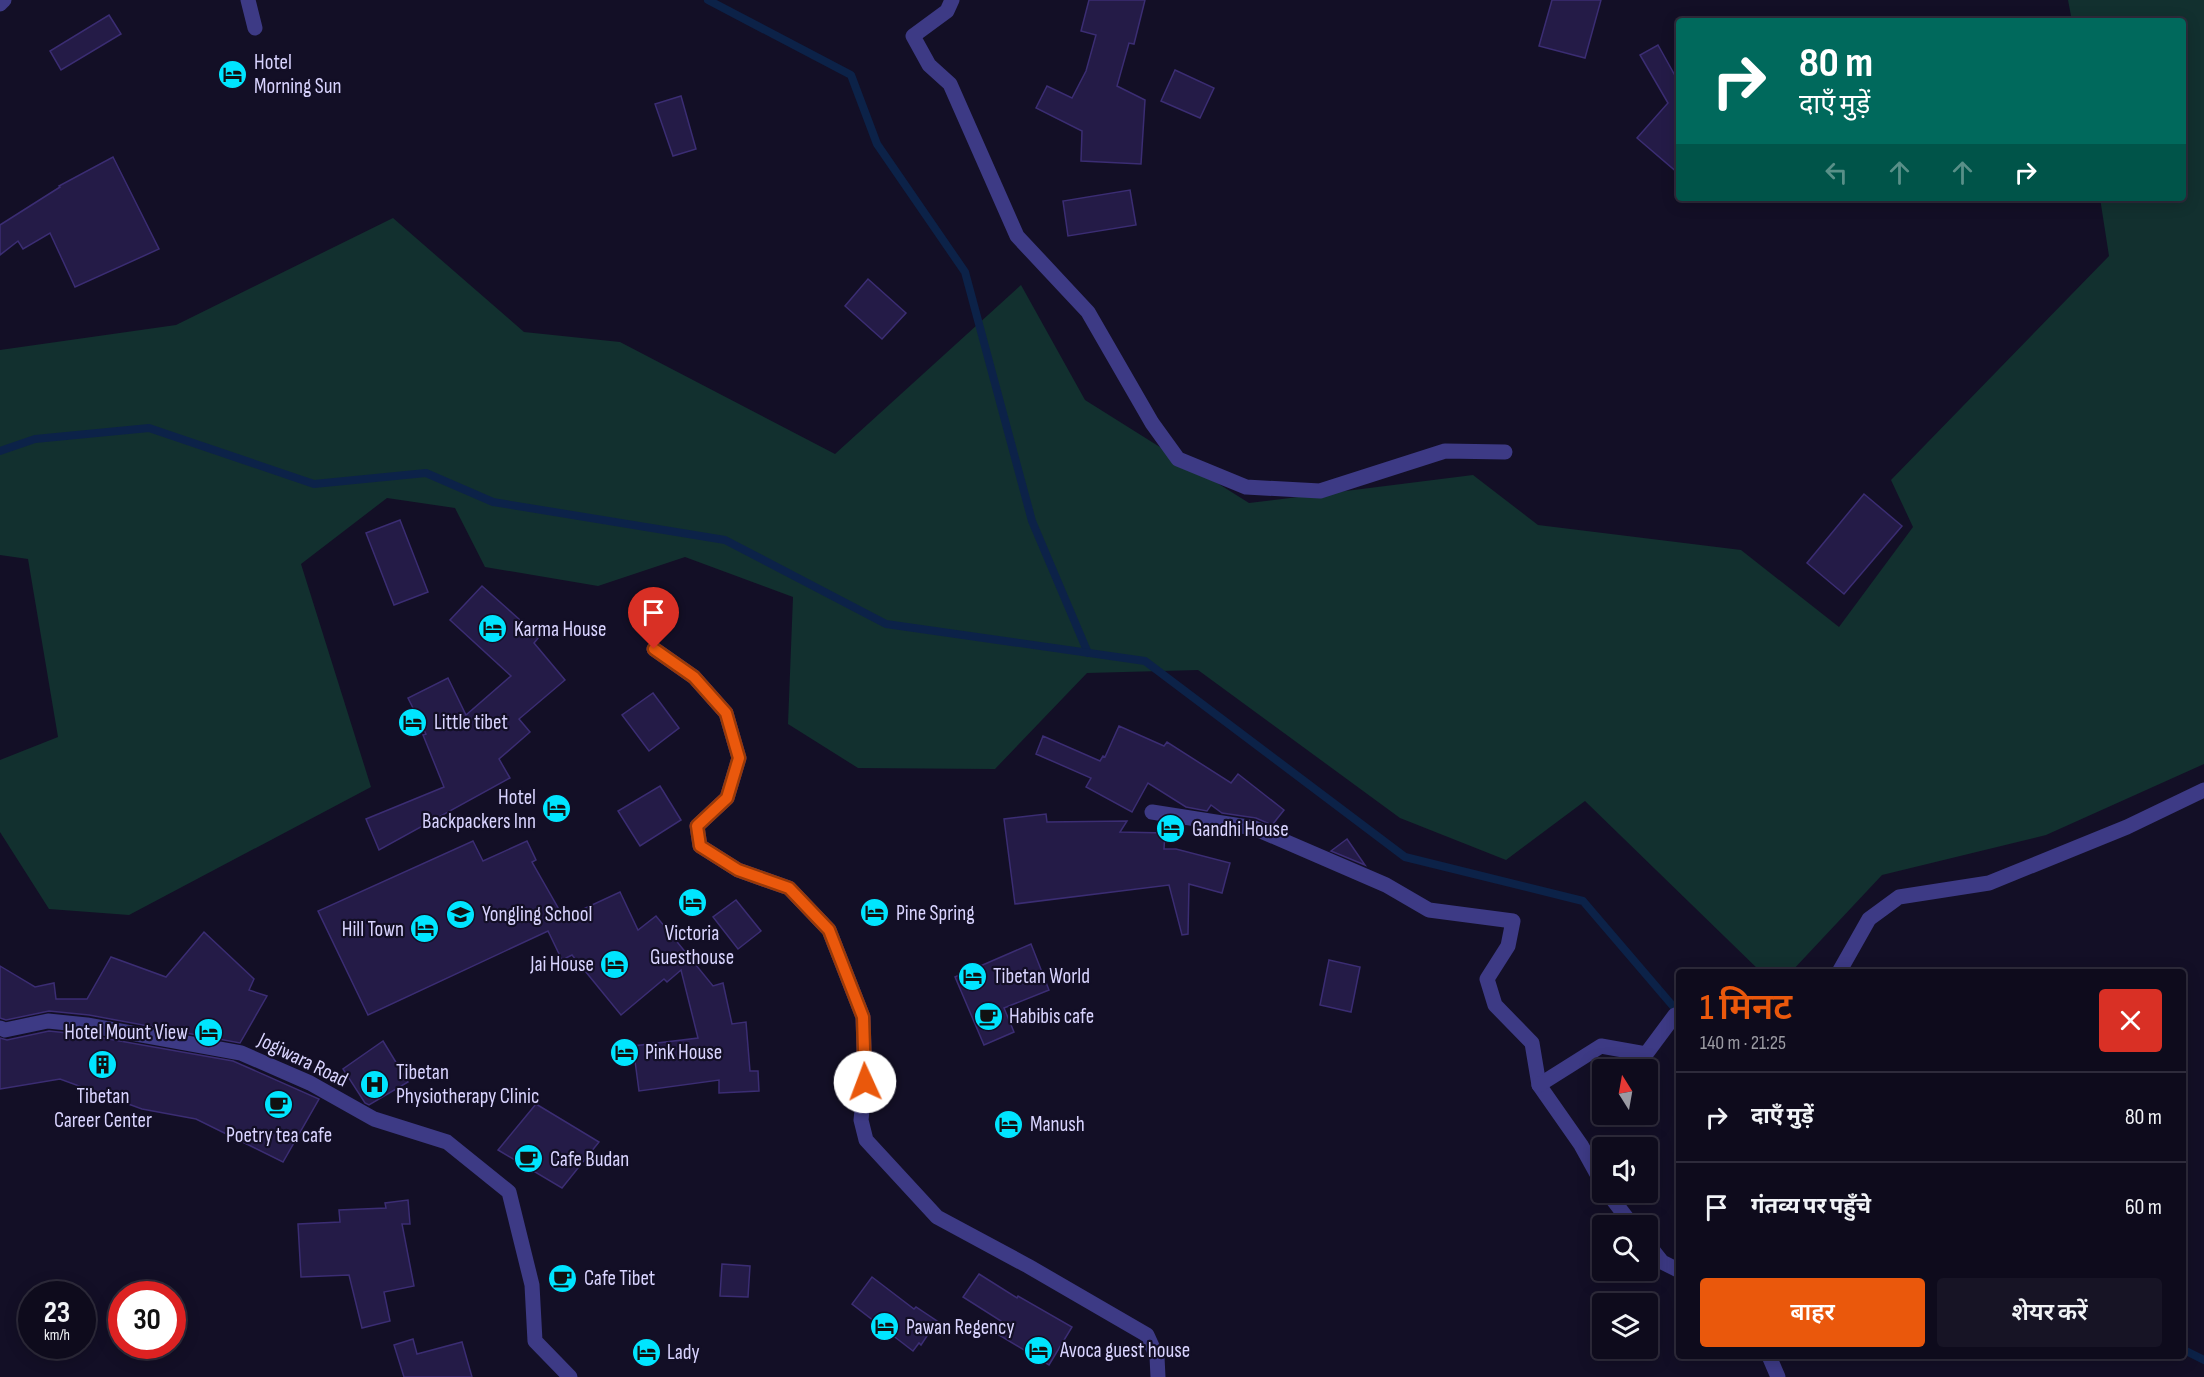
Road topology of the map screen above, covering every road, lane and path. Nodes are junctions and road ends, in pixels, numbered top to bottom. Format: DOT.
graph roads {
  1 [pos="4,0"];
  2 [pos="248,0"];
  3 [pos="952,0"];
  4 [pos="0,4"];
  5 [pos="255,28"];
  6 [pos="1505,452"];
  7 [pos="654,649"];
  8 [pos="2204,790"];
  9 [pos="1152,812"];
  10 [pos="1841,969"];
  11 [pos="1676,1015"];
  12 [pos="0,1028"];
  13 [pos="1539,1085"];
  14 [pos="1592,1165"];
  15 [pos="1616,1203"];
  16 [pos="1625,1215"];
  17 [pos="1658,1257"];
  18 [pos="1676,1269"];
  19 [pos="1770,1359"];
  20 [pos="570,1377"];
  21 [pos="1158,1377"];
  22 [pos="1778,1377"];
  1 -- 4 [label="street"];
  2 -- 5 [label="street"];
  3 -- 6 [label="street"];
  7 -- 21 [label="street"];
  8 -- 10 [label="street"];
  9 -- 13 [label="street"];
  11 -- 13 [label="street"];
  12 -- 20 [label="street, Jogiwara Road"];
  13 -- 14 [label="street"];
  15 -- 16 [label="street"];
  17 -- 18 [label="street"];
  19 -- 22 [label="street"];
}
